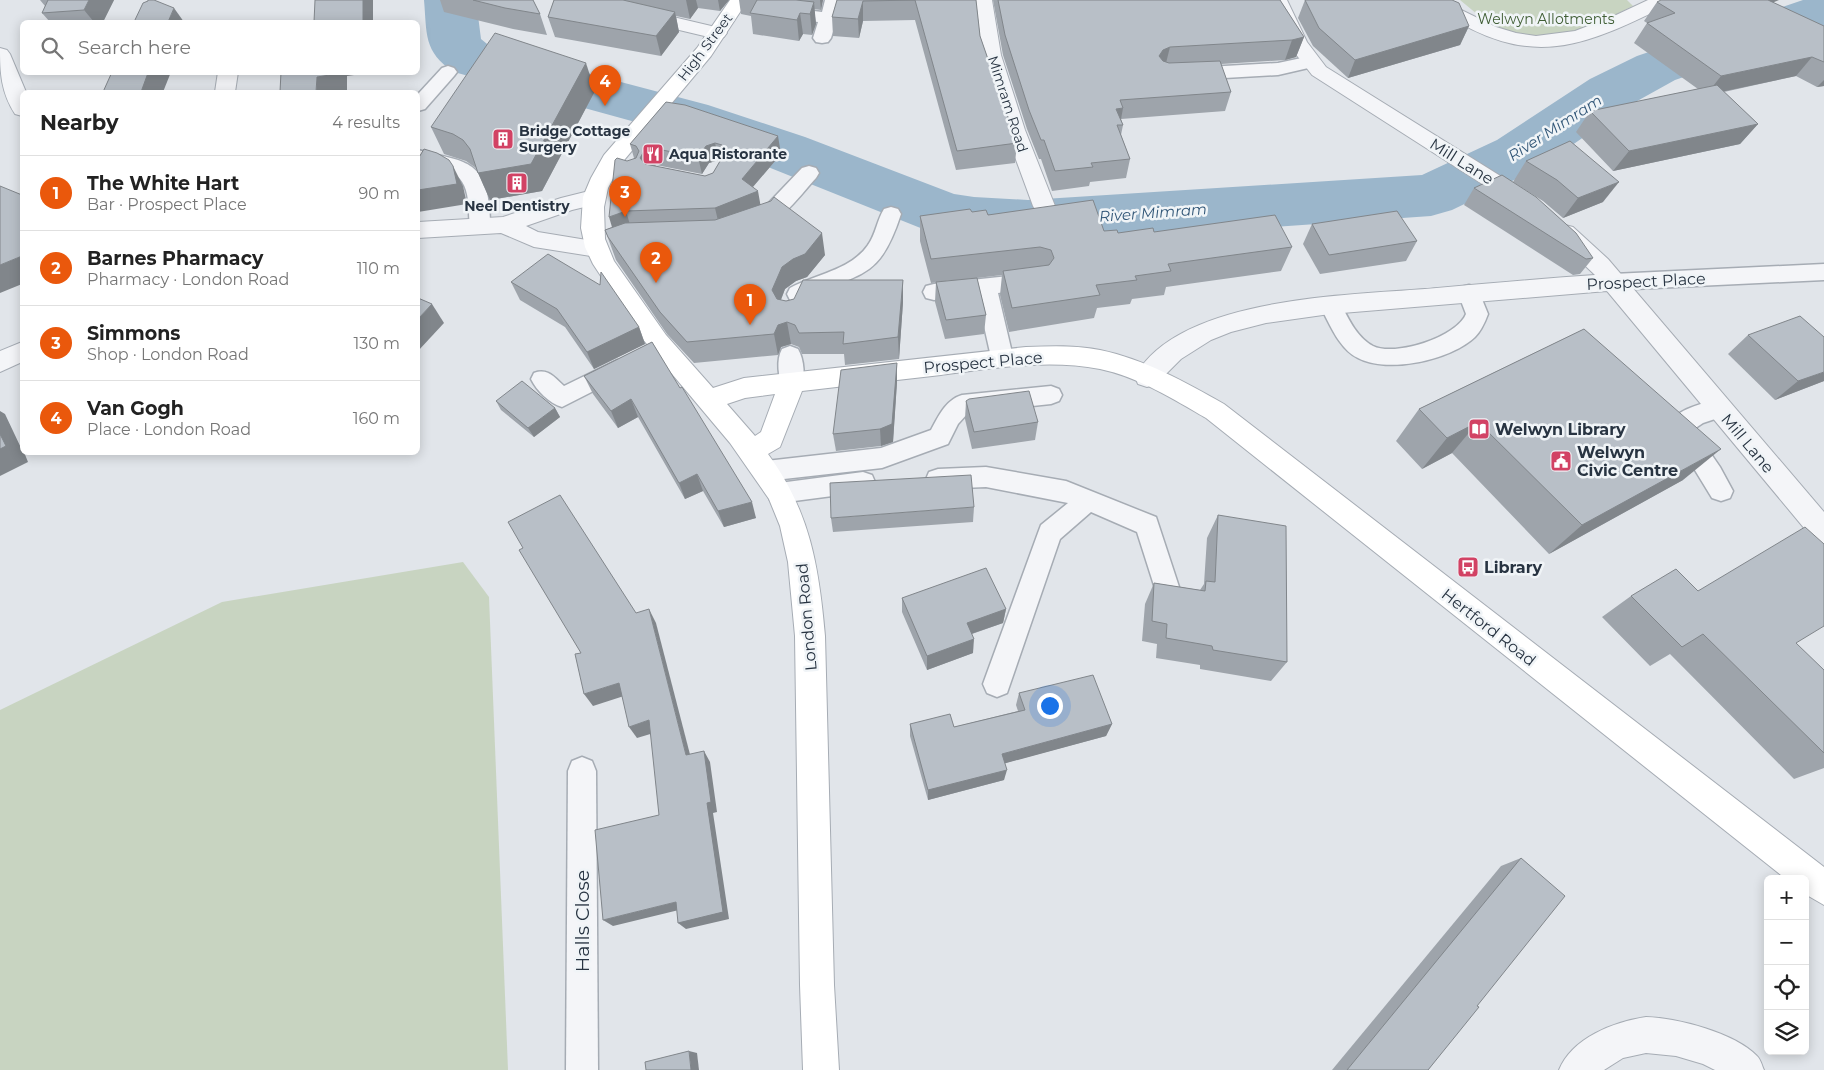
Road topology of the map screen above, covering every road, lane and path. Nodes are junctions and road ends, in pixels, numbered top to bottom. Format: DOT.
graph roads {
  1 [pos="577,0"];
  2 [pos="834,0"];
  3 [pos="982,0"];
  4 [pos="1663,0"];
  5 [pos="1415,2"];
  6 [pos="747,5"];
  7 [pos="1282,6"];
  8 [pos="828,18"];
  9 [pos="717,34"];
  10 [pos="822,38"];
  11 [pos="0,54"];
  12 [pos="1311,62"];
  13 [pos="448,72"];
  14 [pos="1174,74"];
  15 [pos="228,75"];
  16 [pos="225,90"];
  17 [pos="420,103"];
  18 [pos="20,104"];
  19 [pos="641,126"];
  20 [pos="420,157"];
  21 [pos="610,162"];
  22 [pos="632,169"];
  23 [pos="809,173"];
  24 [pos="593,198"];
  25 [pos="1044,206"];
  26 [pos="891,214"];
  27 [pos="504,225"];
  28 [pos="480,226"];
  29 [pos="736,228"];
  30 [pos="420,230"];
  31 [pos="606,246"];
  32 [pos="1824,272"];
  33 [pos="1037,281"];
  34 [pos="1613,282"];
  35 [pos="986,287"];
  36 [pos="934,292"];
  37 [pos="1469,293"];
  38 [pos="1331,306"];
  39 [pos="789,313"];
  40 [pos="20,352"];
  41 [pos="648,354"];
  42 [pos="790,355"];
  43 [pos="1002,357"];
  44 [pos="0,362"];
  45 [pos="1148,377"];
  46 [pos="542,379"];
  47 [pos="792,383"];
  48 [pos="1051,395"];
  49 [pos="709,400"];
  50 [pos="1719,408"];
  51 [pos="765,472"];
  52 [pos="918,480"];
  53 [pos="889,481"];
  54 [pos="1721,491"];
  55 [pos="1088,500"];
  56 [pos="1824,532"];
  57 [pos="1168,593"];
  58 [pos="997,684"];
  59 [pos="582,771"];
  60 [pos="1824,888"];
  61 [pos="582,1070"];
  62 [pos="821,1070"];
  63 [pos="1577,1070"];
  64 [pos="1746,1070"];
  1 -- 9 [label="street"];
  2 -- 8 [label="lane"];
  3 -- 25 [label="street, Mimram Road"];
  4 -- 5 [label="street"];
  6 -- 8 [label="lane"];
  6 -- 9 [label="street, High Street"];
  7 -- 12 [label="street, Mill Lane"];
  8 -- 10 [label="lane"];
  9 -- 19 [label="street, High Street"];
  11 -- 18 [label="street"];
  12 -- 14 [label="lane"];
  12 -- 34 [label="street, Mill Lane"];
  13 -- 17 [label="lane"];
  15 -- 16 [label="street"];
  19 -- 21 [label="street, London Road"];
  20 -- 28 [label="lane"];
  21 -- 22 [label="lane"];
  21 -- 24 [label="street, London Road"];
  23 -- 29 [label="lane"];
  24 -- 27 [label="street"];
  24 -- 31 [label="street, London Road"];
  26 -- 39 [label="lane"];
  27 -- 28 [label="street"];
  27 -- 31 [label="street"];
  28 -- 30 [label="street"];
  31 -- 41 [label="street, London Road"];
  32 -- 34 [label="lane, Prospect Place"];
  33 -- 35 [label="lane"];
  34 -- 37 [label="street, Prospect Place"];
  34 -- 50 [label="street, Mill Lane"];
  35 -- 36 [label="lane"];
  35 -- 43 [label="lane"];
  37 -- 38 [label="street, Prospect Place"];
  37 -- 38 [label="lane"];
  38 -- 45 [label="street, Prospect Place"];
  40 -- 44 [label="street"];
  41 -- 46 [label="lane"];
  41 -- 49 [label="street, London Road"];
  42 -- 47 [label="lane"];
  43 -- 45 [label="street, Prospect Place"];
  43 -- 47 [label="street, Prospect Place"];
  45 -- 60 [label="street, Hertford Road"];
  47 -- 49 [label="street, Prospect Place"];
  47 -- 51 [label="street"];
  48 -- 51 [label="lane"];
  49 -- 51 [label="street, London Road"];
  50 -- 54 [label="lane"];
  50 -- 56 [label="street, Mill Lane"];
  51 -- 53 [label="lane"];
  51 -- 62 [label="street, London Road"];
  52 -- 55 [label="lane"];
  55 -- 57 [label="lane"];
  55 -- 58 [label="lane"];
  59 -- 61 [label="lane, Halls Close"];
  63 -- 64 [label="street"];
}
